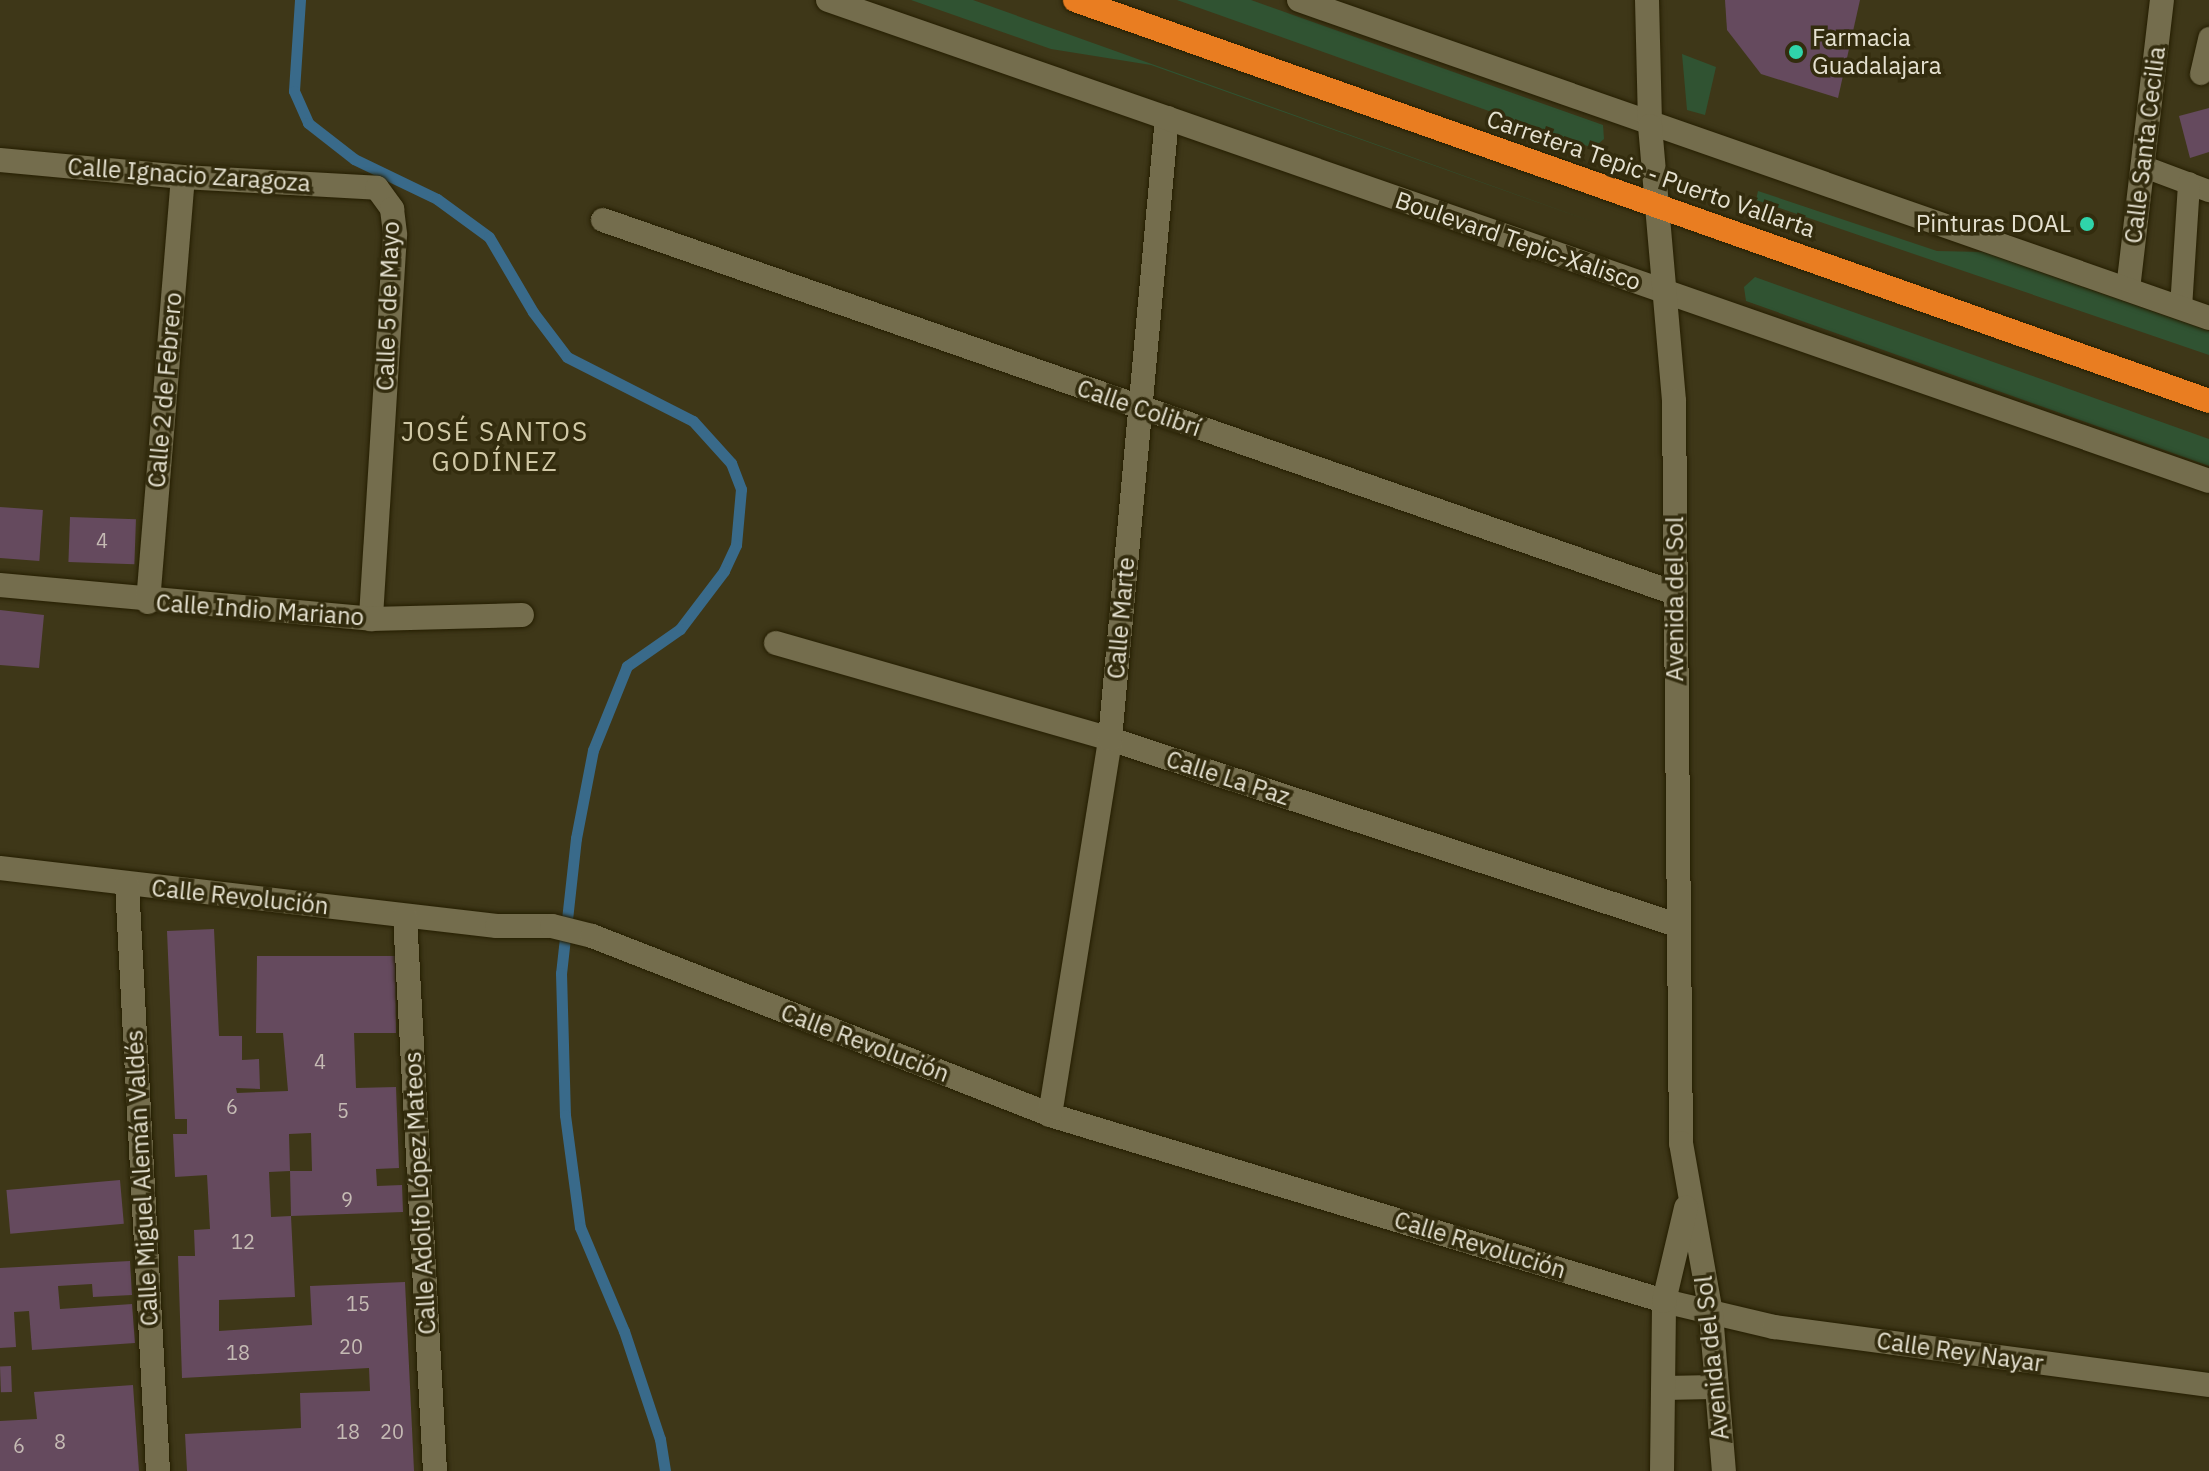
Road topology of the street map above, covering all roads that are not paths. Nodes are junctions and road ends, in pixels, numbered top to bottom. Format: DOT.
graph roads {
  1 [pos="828,0"];
  2 [pos="1075,0"];
  3 [pos="1299,0"];
  4 [pos="1647,0"];
  5 [pos="2162,0"];
  6 [pos="2209,38"];
  7 [pos="2201,74"];
  8 [pos="1167,118"];
  9 [pos="1650,126"];
  10 [pos="0,160"];
  11 [pos="2142,166"];
  12 [pos="183,177"];
  13 [pos="2199,187"];
  14 [pos="377,188"];
  15 [pos="1659,207"];
  16 [pos="603,220"];
  17 [pos="2128,289"];
  18 [pos="1663,292"];
  19 [pos="2181,308"];
  20 [pos="2209,318"];
  21 [pos="2209,401"];
  22 [pos="1140,409"];
  23 [pos="2209,481"];
  24 [pos="0,585"];
  25 [pos="1675,593"];
  26 [pos="148,602"];
  27 [pos="522,615"];
  28 [pos="371,619"];
  29 [pos="776,643"];
  30 [pos="1110,739"];
  31 [pos="0,868"];
  32 [pos="127,884"];
  33 [pos="405,916"];
  34 [pos="1677,925"];
  35 [pos="1050,1115"];
  36 [pos="1688,1199"];
  37 [pos="1664,1301"];
  38 [pos="1711,1314"];
  39 [pos="2209,1385"];
  40 [pos="1714,1387"];
  41 [pos="1664,1388"];
  42 [pos="158,1471"];
  43 [pos="435,1471"];
  44 [pos="1662,1471"];
  45 [pos="1724,1471"];
  1 -- 8 [label="street, Boulevard Tepic-Xalisco"];
  2 -- 15 [label="highway, Carretera Tepic - Puerto Vallarta"];
  3 -- 9 [label="street"];
  4 -- 9 [label="street, Avenida del Sol"];
  5 -- 11 [label="street, Calle Santa Cecilia"];
  6 -- 7 [label="lane"];
  8 -- 18 [label="street, Boulevard Tepic-Xalisco"];
  8 -- 22 [label="street, Calle Marte"];
  9 -- 15 [label="street, Avenida del Sol"];
  9 -- 17 [label="street"];
  10 -- 12 [label="street, Calle Ignacio Zaragoza"];
  11 -- 13 [label="lane"];
  11 -- 17 [label="street, Calle Santa Cecilia"];
  12 -- 14 [label="street, Calle Ignacio Zaragoza"];
  12 -- 26 [label="street, Calle 2 de Febrero"];
  13 -- 19 [label="lane"];
  14 -- 28 [label="street, Calle 5 de Mayo"];
  15 -- 18 [label="street, Avenida del Sol"];
  15 -- 21 [label="highway, Carretera Tepic - Puerto Vallarta"];
  16 -- 22 [label="street, Calle Colibrí"];
  17 -- 19 [label="street"];
  18 -- 23 [label="street, Boulevard Tepic-Xalisco"];
  18 -- 25 [label="street, Avenida del Sol"];
  19 -- 20 [label="street"];
  22 -- 25 [label="street, Calle Colibrí"];
  22 -- 30 [label="street, Calle Marte"];
  24 -- 26 [label="street, Calle Indio Mariano"];
  25 -- 34 [label="street, Avenida del Sol"];
  26 -- 28 [label="street, Calle Indio Mariano"];
  27 -- 28 [label="street, Calle Indio Mariano"];
  29 -- 30 [label="street, Calle La Paz"];
  30 -- 34 [label="street, Calle La Paz"];
  30 -- 35 [label="street, Calle Marte"];
  31 -- 32 [label="street, Calle Revolución"];
  32 -- 33 [label="street, Calle Revolución"];
  32 -- 42 [label="street, Calle Miguel Alemán Valdés"];
  33 -- 35 [label="street, Calle Revolución"];
  33 -- 43 [label="street, Calle Adolfo López Mateos"];
  34 -- 36 [label="street, Avenida del Sol"];
  35 -- 37 [label="street, Calle Revolución"];
  36 -- 37 [label="street, Avenida del Sol"];
  36 -- 38 [label="street, Avenida del Sol"];
  37 -- 38 [label="street, Calle Revolución"];
  37 -- 41 [label="street, Avenida del Sol"];
  38 -- 39 [label="street, Calle Rey Nayar"];
  38 -- 40 [label="street, Avenida del Sol"];
  40 -- 41 [label="street"];
  40 -- 45 [label="street, Avenida del Sol"];
  41 -- 44 [label="street, Avenida del Sol"];
}
